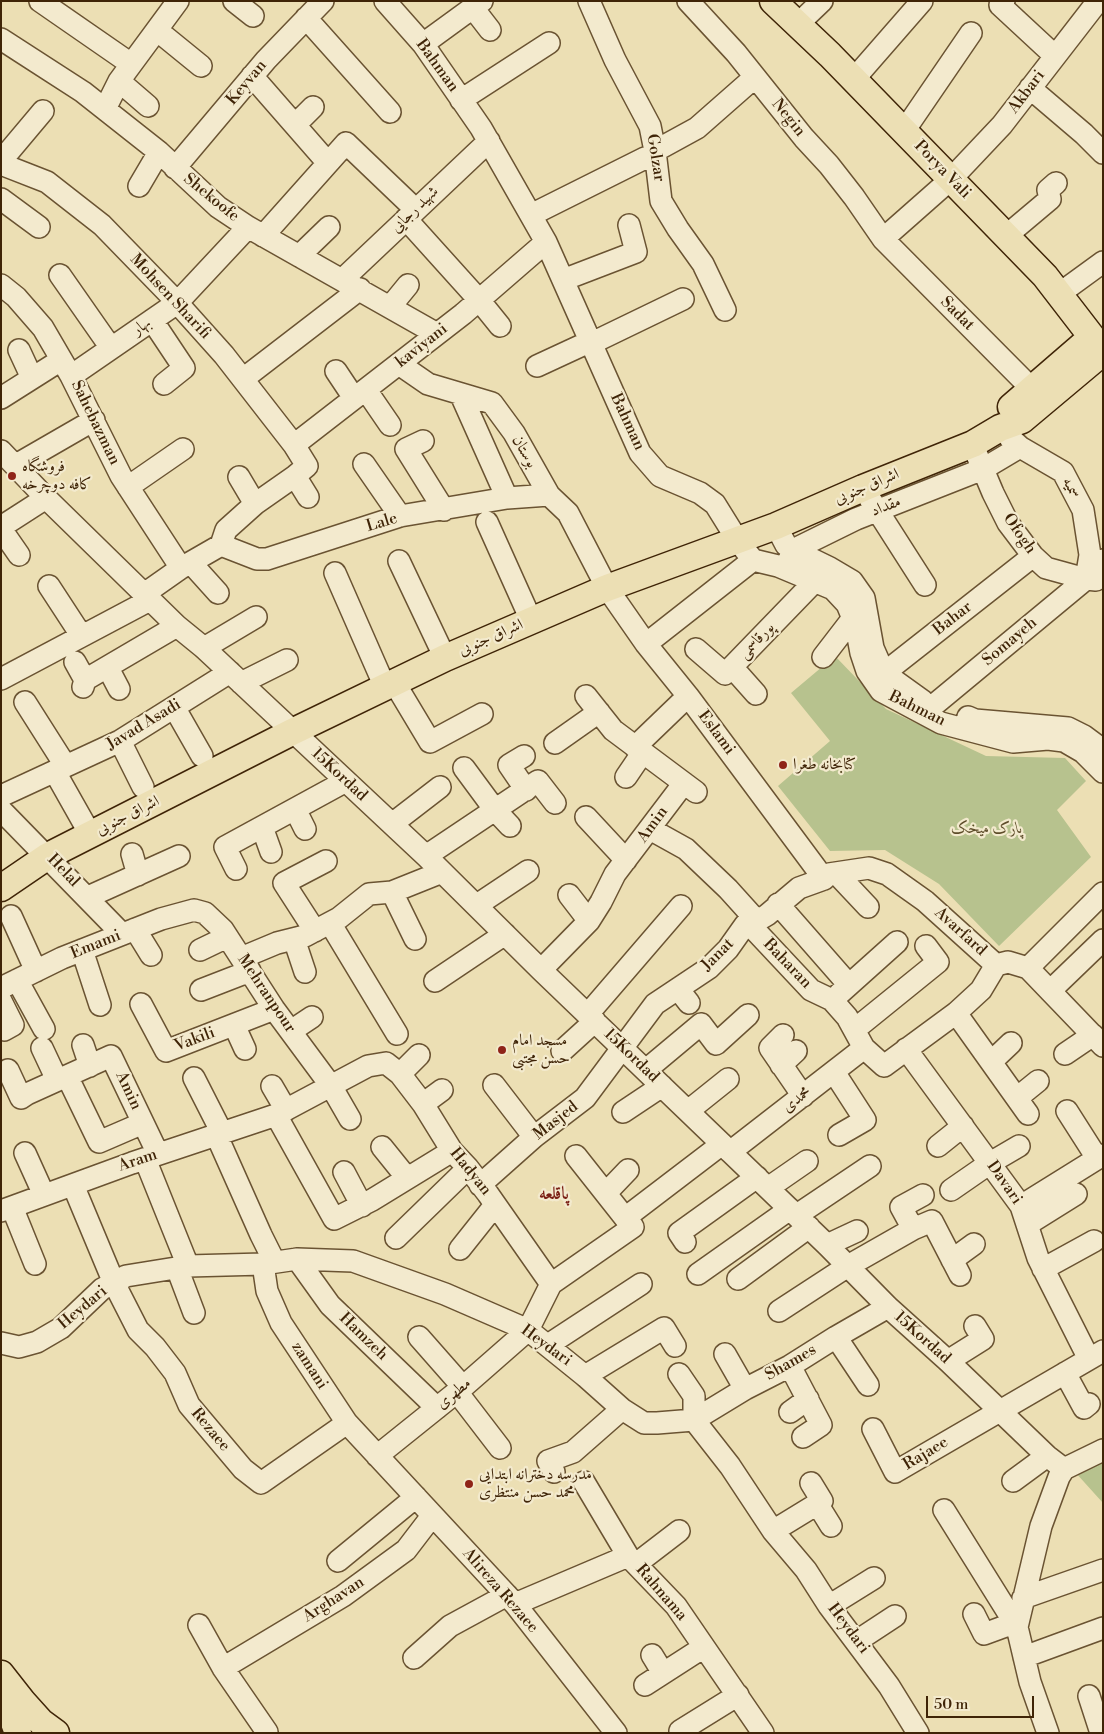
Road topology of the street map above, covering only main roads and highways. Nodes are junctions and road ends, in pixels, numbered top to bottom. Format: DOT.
graph roads {
  1 [pos="773,1"];
  2 [pos="1099,345"];
  3 [pos="1000,428"];
  4 [pos="1,888"];
  5 [pos="1,1674"];
  6 [pos="1,1688"];
  7 [pos="18,1733"];
  8 [pos="56,1733"];
  1 -- 2 [label="main road, Porya Vali"];
  2 -- 3 [label="main road, اشراق جنوبی"];
  2 -- 3 [label="main road"];
  3 -- 4 [label="main road, اشراق جنوبی"];
  5 -- 8 [label="main road"];
  6 -- 7 [label="main road"];
}
